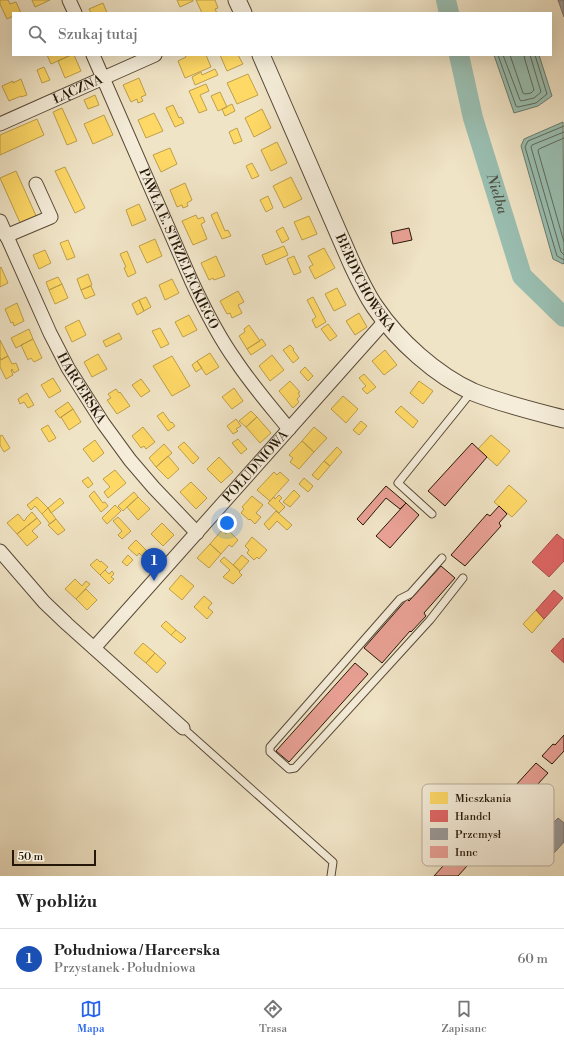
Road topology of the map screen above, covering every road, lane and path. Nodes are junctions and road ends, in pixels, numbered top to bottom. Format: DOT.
graph roads {
  1 [pos="69,0"];
  2 [pos="237,0"];
  3 [pos="75,12"];
  4 [pos="243,12"];
  5 [pos="93,56"];
  6 [pos="153,56"];
  7 [pos="261,56"];
  8 [pos="103,78"];
  9 [pos="0,124"];
  10 [pos="36,184"];
  11 [pos="0,221"];
  12 [pos="6,236"];
  13 [pos="385,321"];
  14 [pos="472,391"];
  15 [pos="564,419"];
  16 [pos="289,429"];
  17 [pos="432,514"];
  18 [pos="196,533"];
  19 [pos="0,551"];
  20 [pos="442,558"];
  21 [pos="463,578"];
  22 [pos="94,648"];
  23 [pos="183,728"];
  24 [pos="331,876"];
  1 -- 3 [label="street"];
  2 -- 4 [label="street"];
  5 -- 8 [label="street, PAWŁA E. STRZELECKIEGO"];
  6 -- 8 [label="street, ŁĄCZNA"];
  7 -- 13 [label="street, BERDYCHOWSKA"];
  8 -- 9 [label="street, ŁĄCZNA"];
  8 -- 16 [label="street, PAWŁA E. STRZELECKIEGO"];
  10 -- 12 [label="street"];
  11 -- 12 [label="street, HARCERSKA"];
  12 -- 18 [label="street, HARCERSKA"];
  13 -- 14 [label="street, BERDYCHOWSKA"];
  13 -- 16 [label="street, POŁUDNIOWA"];
  14 -- 15 [label="street, BERDYCHOWSKA"];
  14 -- 17 [label="lane"];
  16 -- 18 [label="street, POŁUDNIOWA"];
  18 -- 22 [label="street, POŁUDNIOWA"];
  19 -- 22 [label="street"];
  20 -- 21 [label="lane"];
  22 -- 23 [label="street"];
  23 -- 24 [label="lane"];
}
